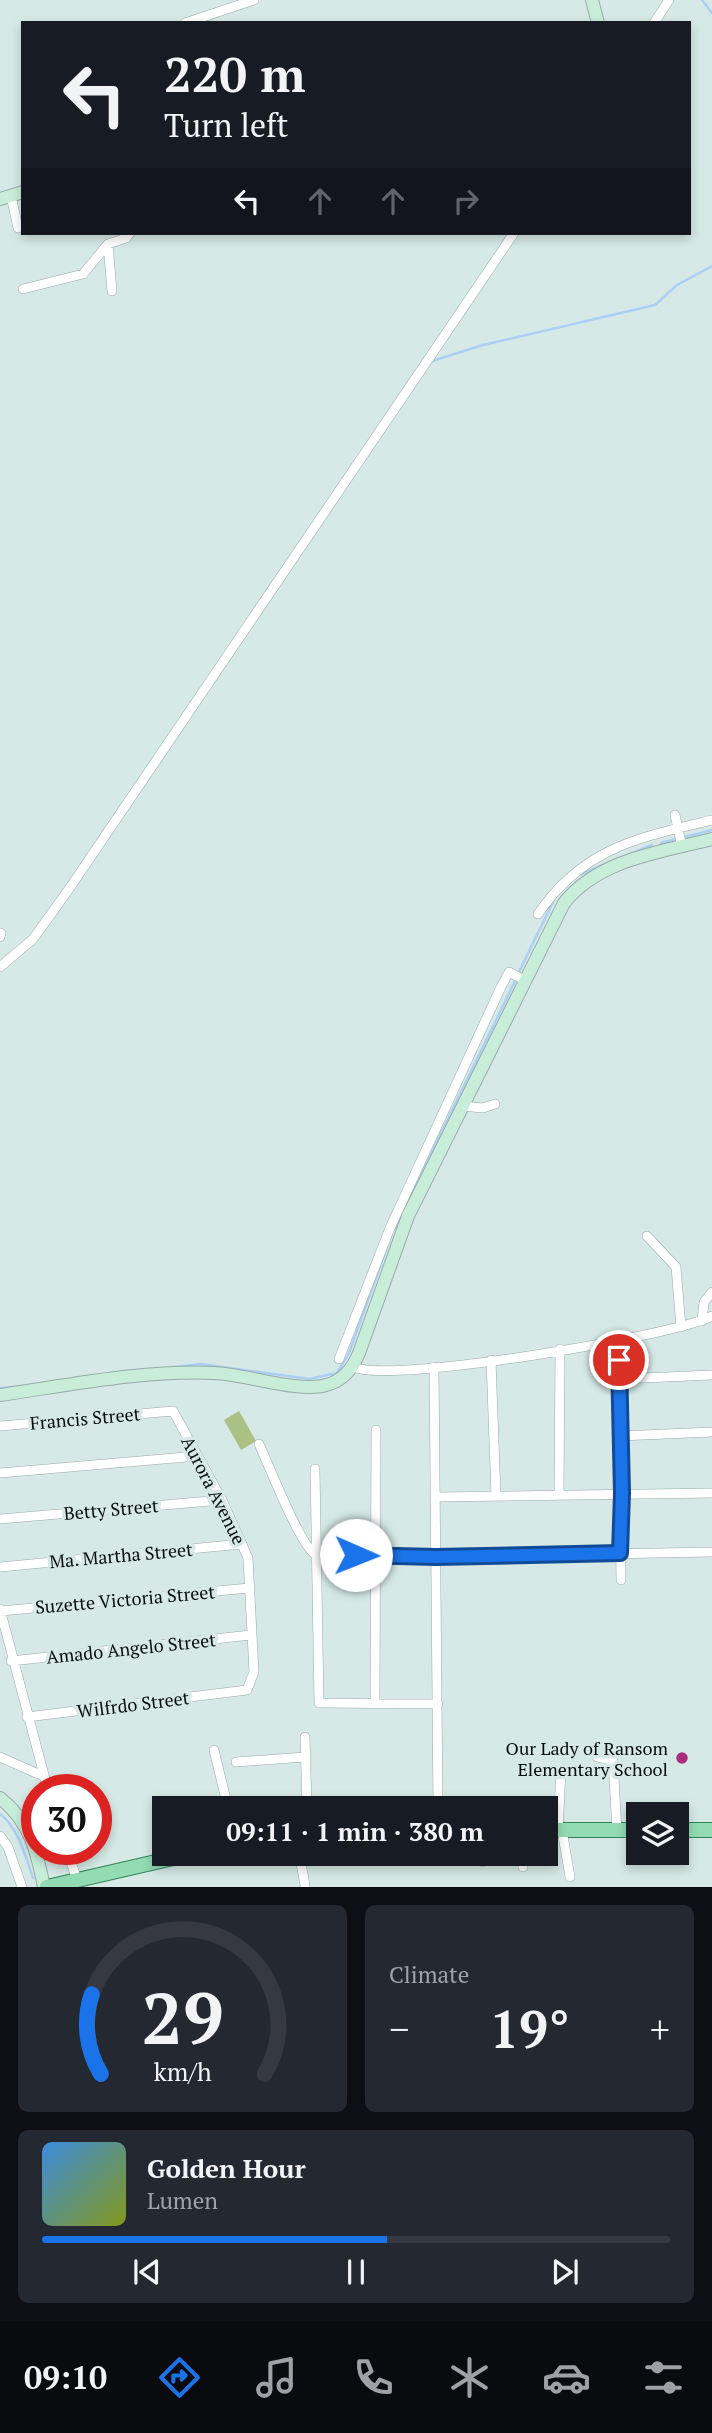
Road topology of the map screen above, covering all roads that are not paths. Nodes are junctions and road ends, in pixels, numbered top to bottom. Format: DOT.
graph roads {
  1 [pos="254,0"];
  2 [pos="592,0"];
  3 [pos="669,0"];
  4 [pos="192,21"];
  5 [pos="597,21"];
  6 [pos="655,21"];
  7 [pos="11,196"];
  8 [pos="18,228"];
  9 [pos="128,235"];
  10 [pos="513,235"];
  11 [pos="108,244"];
  12 [pos="23,289"];
  13 [pos="112,291"];
  14 [pos="675,815"];
  15 [pos="712,820"];
  16 [pos="678,828"];
  17 [pos="654,836"];
  18 [pos="712,839"];
  19 [pos="682,847"];
  20 [pos="658,853"];
  21 [pos="538,914"];
  22 [pos="0,967"];
  23 [pos="524,980"];
  24 [pos="495,1104"];
  25 [pos="462,1106"];
  26 [pos="647,1236"];
  27 [pos="712,1292"];
  28 [pos="712,1316"];
  29 [pos="702,1321"];
  30 [pos="681,1327"];
  31 [pos="618,1342"];
  32 [pos="560,1349"];
  33 [pos="339,1359"];
  34 [pos="491,1360"];
  35 [pos="354,1367"];
  36 [pos="434,1367"];
  37 [pos="712,1375"];
  38 [pos="619,1379"];
  39 [pos="0,1395"];
  40 [pos="170,1410"];
  41 [pos="0,1426"];
  42 [pos="376,1430"];
  43 [pos="712,1432"];
  44 [pos="620,1436"];
  45 [pos="259,1444"];
  46 [pos="198,1456"];
  47 [pos="315,1469"];
  48 [pos="0,1473"];
  49 [pos="622,1493"];
  50 [pos="712,1493"];
  51 [pos="496,1496"];
  52 [pos="559,1496"];
  53 [pos="435,1497"];
  54 [pos="222,1500"];
  55 [pos="0,1518"];
  56 [pos="242,1544"];
  57 [pos="712,1552"];
  58 [pos="620,1553"];
  59 [pos="316,1555"];
  60 [pos="376,1555"];
  61 [pos="436,1557"];
  62 [pos="0,1567"];
  63 [pos="621,1580"];
  64 [pos="249,1588"];
  65 [pos="0,1610"];
  66 [pos="251,1635"];
  67 [pos="11,1661"];
  68 [pos="239,1692"];
  69 [pos="375,1703"];
  70 [pos="438,1704"];
  71 [pos="27,1717"];
  72 [pos="305,1737"];
  73 [pos="214,1751"];
  74 [pos="0,1757"];
  75 [pos="305,1757"];
  76 [pos="597,1757"];
  77 [pos="236,1762"];
  78 [pos="561,1770"];
  79 [pos="38,1774"];
  80 [pos="42,1774"];
  81 [pos="225,1796"];
  82 [pos="307,1796"];
  83 [pos="438,1796"];
  84 [pos="0,1798"];
  85 [pos="558,1800"];
  86 [pos="558,1830"];
  87 [pos="617,1830"];
  88 [pos="626,1830"];
  89 [pos="689,1830"];
  90 [pos="712,1830"];
  91 [pos="0,1836"];
  92 [pos="558,1839"];
  93 [pos="152,1863"];
  94 [pos="72,1865"];
  95 [pos="301,1866"];
  96 [pos="570,1877"];
  97 [pos="77,1880"];
  98 [pos="305,1885"];
  99 [pos="22,1887"];
  100 [pos="46,1887"];
  1 -- 4 [label="street"];
  2 -- 5 [label="street"];
  3 -- 6 [label="street"];
  7 -- 8 [label="street"];
  9 -- 11 [label="street"];
  10 -- 22 [label="street"];
  11 -- 12 [label="street"];
  11 -- 13 [label="street"];
  14 -- 16 [label="street"];
  15 -- 16 [label="street"];
  16 -- 17 [label="street"];
  16 -- 19 [label="street"];
  17 -- 20 [label="street"];
  17 -- 21 [label="street"];
  18 -- 19 [label="street"];
  19 -- 20 [label="street"];
  20 -- 23 [label="street"];
  23 -- 25 [label="street"];
  23 -- 33 [label="street"];
  24 -- 25 [label="street"];
  25 -- 35 [label="street"];
  26 -- 30 [label="street"];
  27 -- 29 [label="street"];
  28 -- 29 [label="street"];
  29 -- 30 [label="street"];
  30 -- 31 [label="street"];
  31 -- 32 [label="street"];
  31 -- 38 [label="street"];
  32 -- 34 [label="street"];
  32 -- 52 [label="street"];
  34 -- 36 [label="street"];
  34 -- 51 [label="street"];
  35 -- 36 [label="street"];
  35 -- 39 [label="street"];
  36 -- 53 [label="street"];
  37 -- 38 [label="street"];
  38 -- 44 [label="street"];
  40 -- 41 [label="street, Francis Street"];
  40 -- 46 [label="street, Aurora Avenue"];
  42 -- 60 [label="street"];
  43 -- 44 [label="street"];
  44 -- 49 [label="street"];
  45 -- 59 [label="street"];
  46 -- 48 [label="street"];
  46 -- 54 [label="street, Aurora Avenue"];
  47 -- 59 [label="street"];
  49 -- 50 [label="street"];
  49 -- 52 [label="street"];
  49 -- 58 [label="street"];
  51 -- 52 [label="street"];
  51 -- 53 [label="street"];
  53 -- 61 [label="street"];
  54 -- 55 [label="street, Betty Street"];
  54 -- 56 [label="street, Aurora Avenue"];
  56 -- 62 [label="street, Ma. Martha Street"];
  56 -- 64 [label="street, Aurora Avenue"];
  57 -- 58 [label="street"];
  58 -- 61 [label="street"];
  58 -- 63 [label="street"];
  59 -- 60 [label="street"];
  59 -- 69 [label="street"];
  60 -- 61 [label="street"];
  60 -- 69 [label="street"];
  61 -- 70 [label="street"];
  64 -- 65 [label="street, Suzette Victoria Street"];
  64 -- 66 [label="street, Aurora Avenue"];
  65 -- 67 [label="street"];
  66 -- 67 [label="street, Amado Angelo Street"];
  66 -- 68 [label="street, Aurora Avenue"];
  67 -- 71 [label="street"];
  68 -- 71 [label="street, Wilfrdo Street"];
  69 -- 70 [label="street"];
  70 -- 83 [label="street"];
  71 -- 80 [label="street"];
  72 -- 75 [label="street"];
  73 -- 81 [label="street"];
  74 -- 79 [label="street"];
  75 -- 77 [label="street"];
  75 -- 82 [label="street"];
  76 -- 87 [label="street"];
  78 -- 85 [label="street"];
  84 -- 100 [label="street"];
  86 -- 87 [label="main road"];
  87 -- 88 [label="main road"];
  89 -- 90 [label="main road"];
  91 -- 99 [label="street"];
  92 -- 96 [label="street"];
  93 -- 97 [label="main road"];
  94 -- 97 [label="street"];
  95 -- 98 [label="street"];
  97 -- 100 [label="main road"];
}
